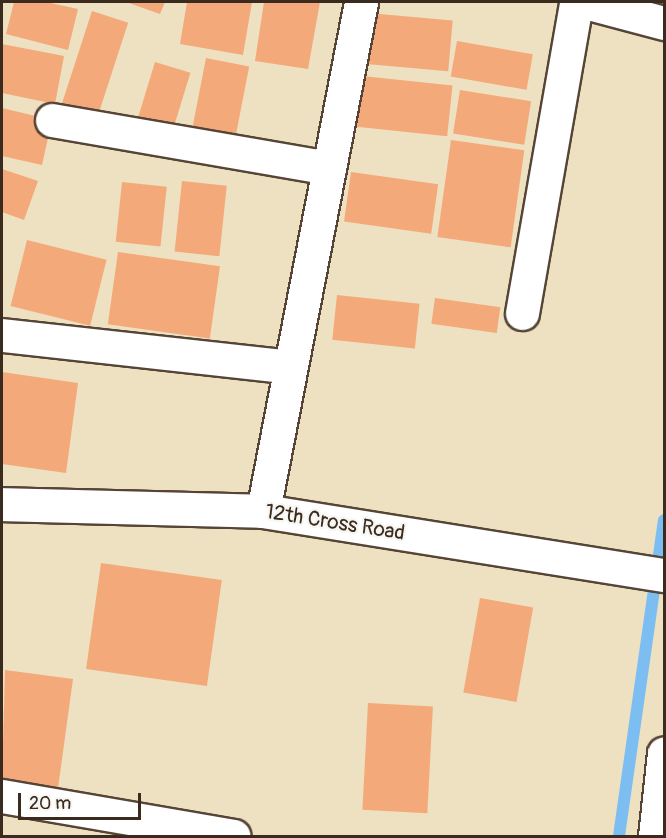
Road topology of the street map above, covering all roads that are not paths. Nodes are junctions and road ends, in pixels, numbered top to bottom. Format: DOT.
graph roads {
  1 [pos="361,2"];
  2 [pos="576,2"];
  3 [pos="585,2"];
  4 [pos="664,23"];
  5 [pos="52,120"];
  6 [pos="329,168"];
  7 [pos="522,313"];
  8 [pos="2,335"];
  9 [pos="290,367"];
  10 [pos="2,504"];
  11 [pos="263,511"];
  12 [pos="664,575"];
  13 [pos="664,753"];
  14 [pos="2,796"];
  15 [pos="234,837"];
  16 [pos="655,837"];
  1 -- 6 [label="street"];
  2 -- 7 [label="street"];
  3 -- 4 [label="street"];
  5 -- 6 [label="street"];
  6 -- 9 [label="street"];
  8 -- 9 [label="street"];
  9 -- 11 [label="street"];
  10 -- 11 [label="street, 12th Cross Road"];
  11 -- 12 [label="street, 12th Cross Road"];
  13 -- 16 [label="street"];
  14 -- 15 [label="street"];
}
